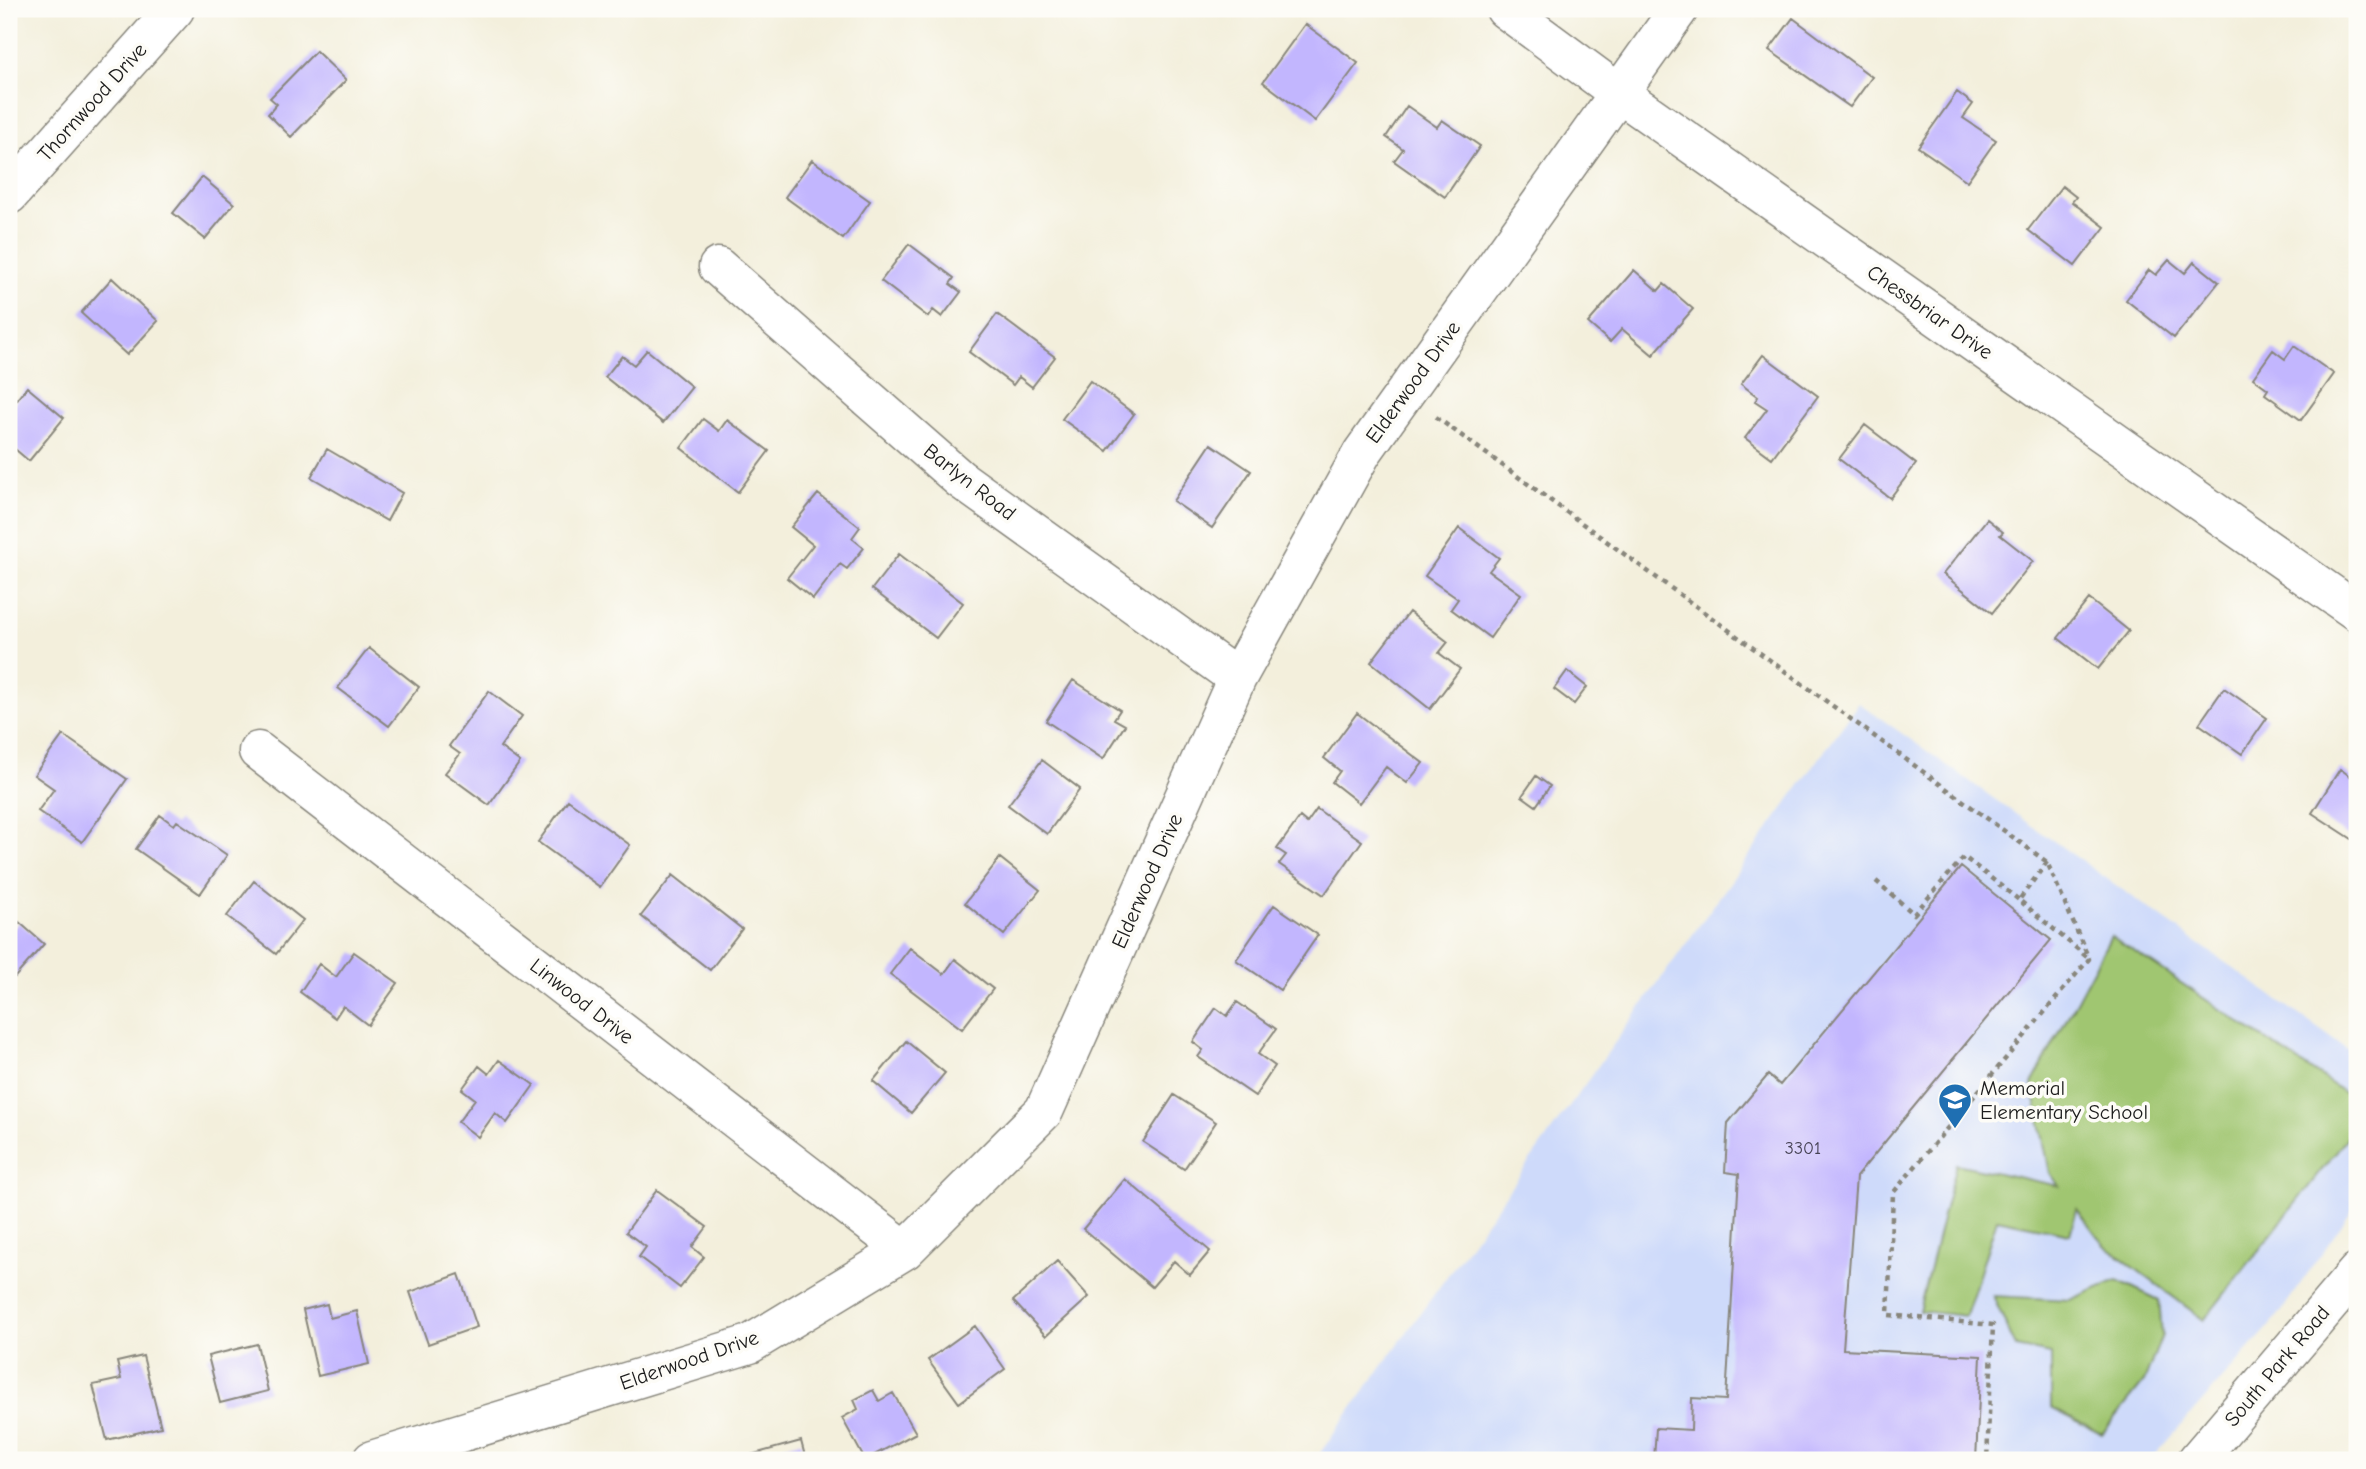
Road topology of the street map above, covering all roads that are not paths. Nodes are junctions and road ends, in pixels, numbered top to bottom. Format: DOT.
graph roads {
  1 [pos="175,9"];
  2 [pos="1505,9"];
  3 [pos="1679,9"];
  4 [pos="1620,94"];
  5 [pos="9,195"];
  6 [pos="718,267"];
  7 [pos="2357,612"];
  8 [pos="1237,678"];
  9 [pos="258,751"];
  10 [pos="905,1250"];
  11 [pos="2357,1272"];
  12 [pos="372,1460"];
  13 [pos="2197,1460"];
  1 -- 5 [label="street, Thornwood Drive"];
  2 -- 4 [label="street, Chessbriar Drive"];
  3 -- 4 [label="street, Elderwood Drive"];
  4 -- 7 [label="street, Chessbriar Drive"];
  4 -- 8 [label="street, Elderwood Drive"];
  6 -- 8 [label="street, Barlyn Road"];
  8 -- 10 [label="street, Elderwood Drive"];
  9 -- 10 [label="street, Linwood Drive"];
  10 -- 12 [label="street, Elderwood Drive"];
  11 -- 13 [label="street, South Park Road"];
}
